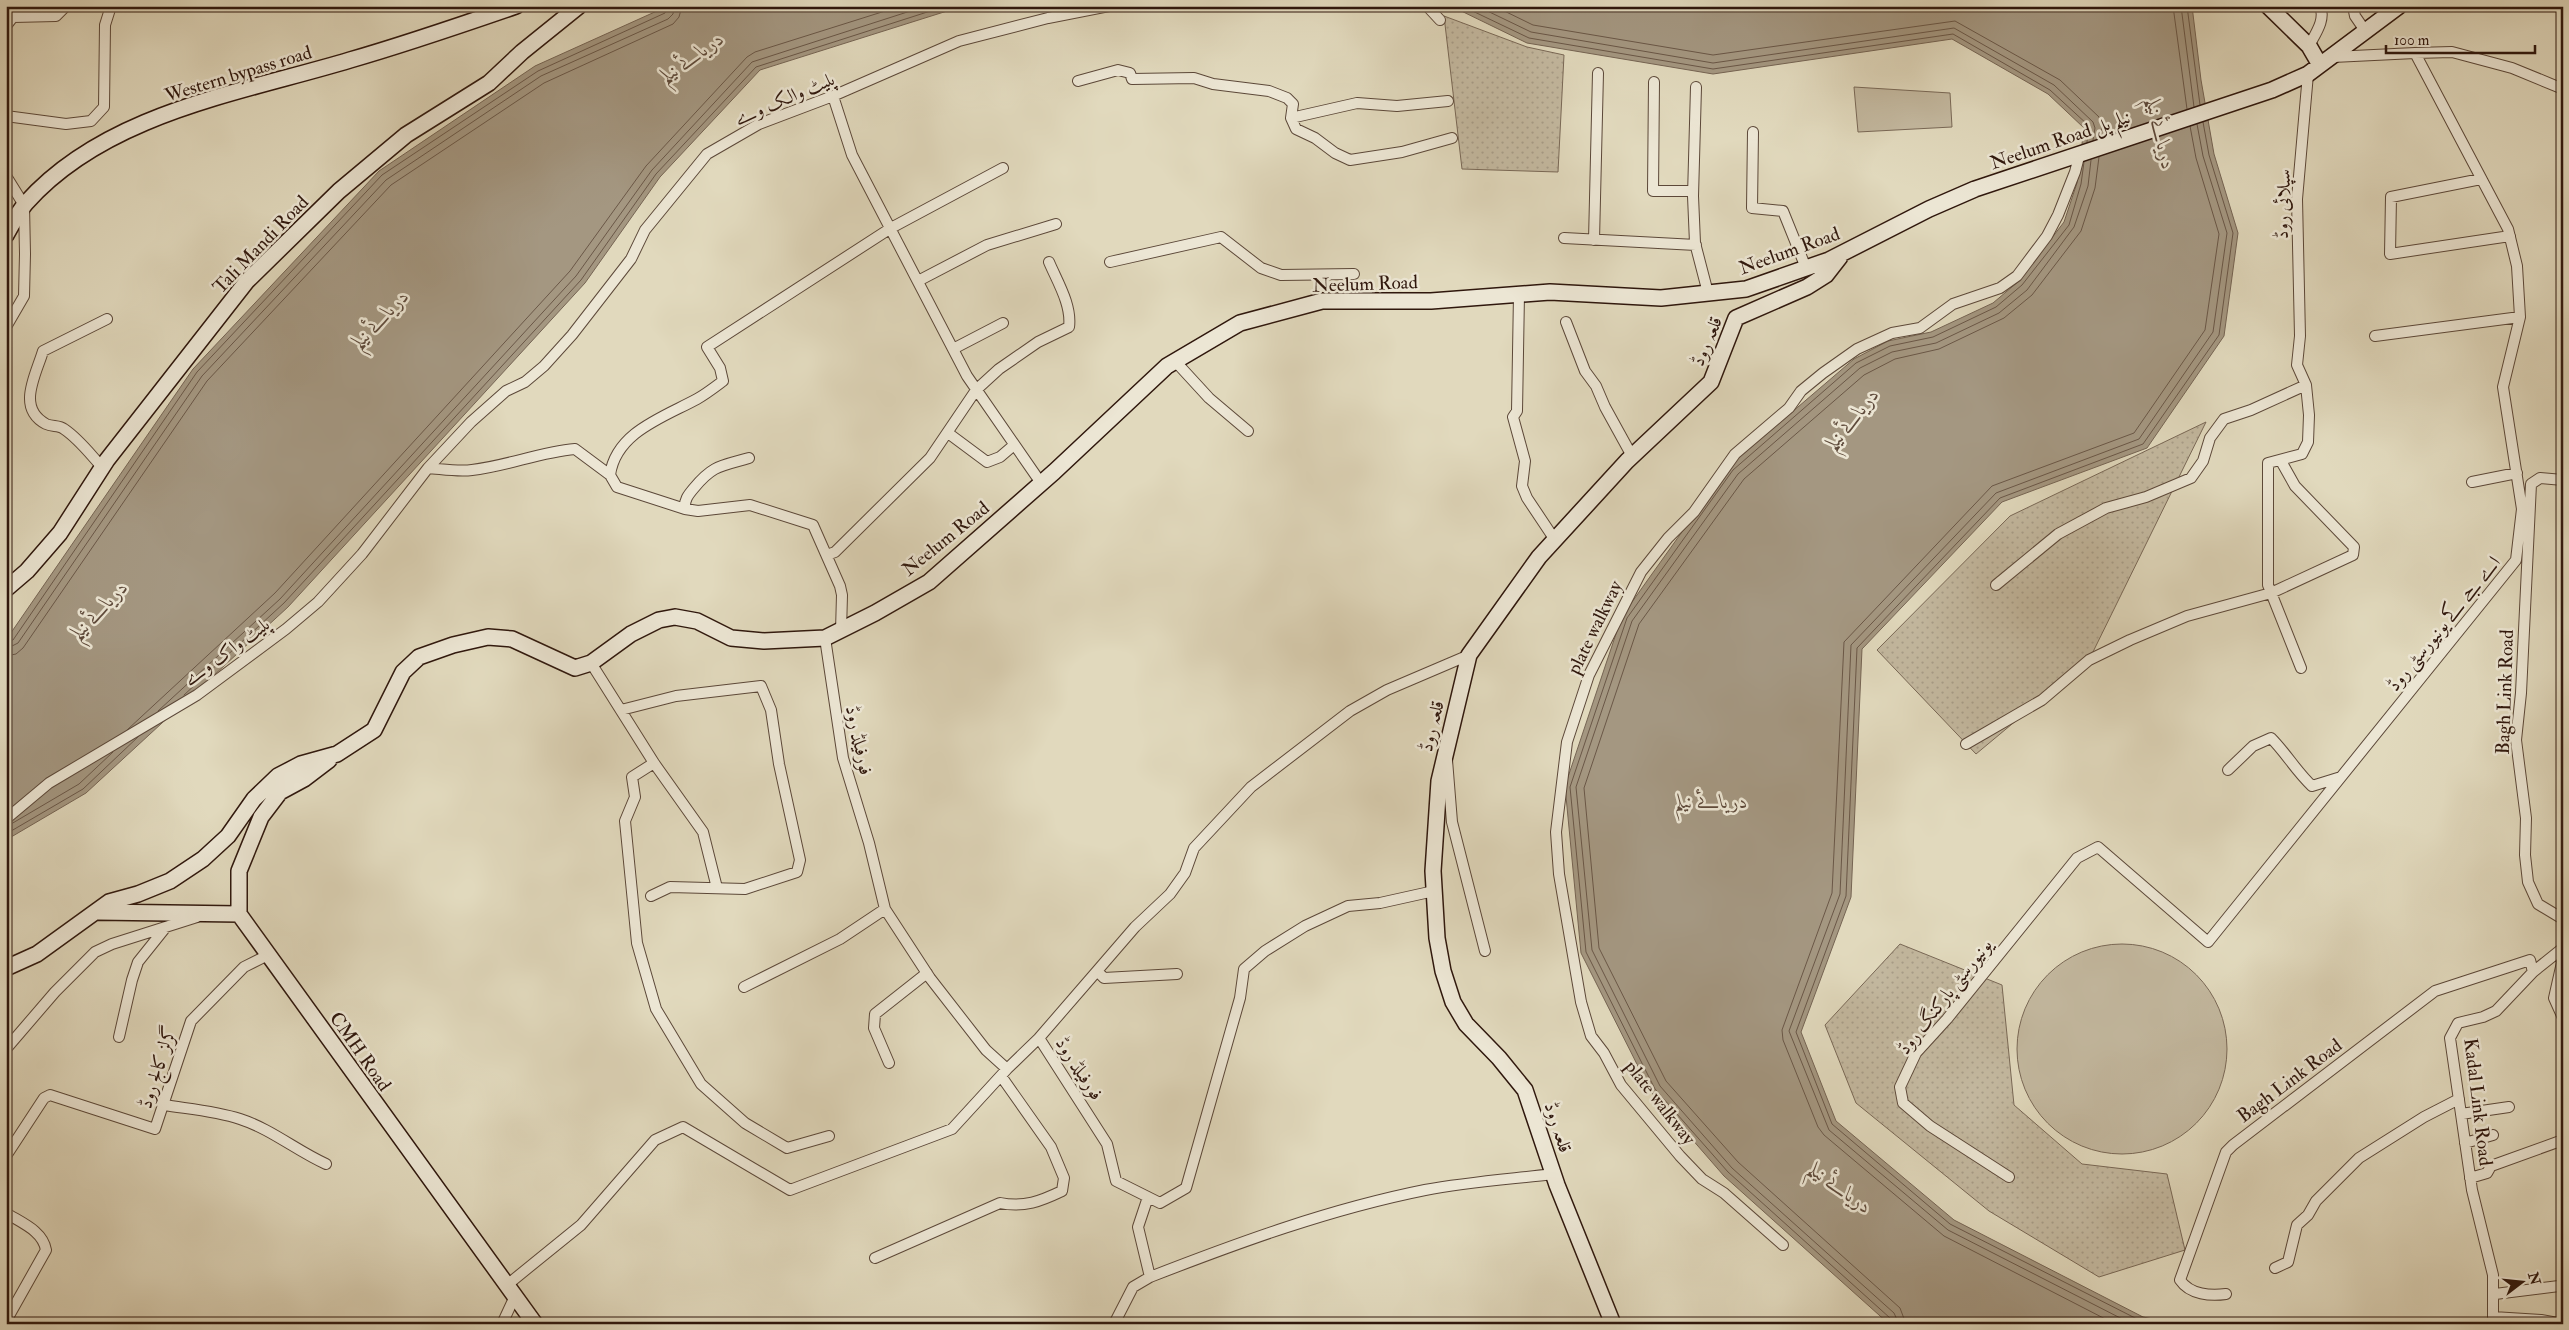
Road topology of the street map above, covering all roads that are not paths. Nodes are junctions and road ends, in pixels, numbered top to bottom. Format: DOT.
graph roads {
  1 [pos="66,6"];
  2 [pos="111,6"];
  3 [pos="516,6"];
  4 [pos="579,6"];
  5 [pos="1109,6"];
  6 [pos="1428,6"];
  7 [pos="2268,6"];
  8 [pos="2320,6"];
  9 [pos="2353,6"];
  10 [pos="2399,6"];
  11 [pos="1440,20"];
  12 [pos="6,26"];
  13 [pos="2366,32"];
  14 [pos="2309,46"];
  15 [pos="2414,53"];
  16 [pos="2327,61"];
  17 [pos="1598,72"];
  18 [pos="2308,74"];
  19 [pos="1078,81"];
  20 [pos="1654,82"];
  21 [pos="1696,87"];
  22 [pos="2563,89"];
  23 [pos="833,96"];
  24 [pos="1448,101"];
  25 [pos="6,116"];
  26 [pos="1291,118"];
  27 [pos="1753,132"];
  28 [pos="1452,138"];
  29 [pos="2080,153"];
  30 [pos="1003,168"];
  31 [pos="6,176"];
  32 [pos="2481,179"];
  33 [pos="1975,189"];
  34 [pos="1693,191"];
  35 [pos="24,205"];
  36 [pos="1056,224"];
  37 [pos="891,228"];
  38 [pos="6,235"];
  39 [pos="2510,236"];
  40 [pos="1564,238"];
  41 [pos="1594,240"];
  42 [pos="1696,245"];
  43 [pos="1842,254"];
  44 [pos="1049,262"];
  45 [pos="1110,262"];
  46 [pos="1806,268"];
  47 [pos="1354,274"];
  48 [pos="918,281"];
  49 [pos="1708,293"];
  50 [pos="1519,294"];
  51 [pos="2520,317"];
  52 [pos="107,319"];
  53 [pos="1566,322"];
  54 [pos="1003,323"];
  55 [pos="6,327"];
  56 [pos="2375,336"];
  57 [pos="953,349"];
  58 [pos="1175,361"];
  59 [pos="2306,385"];
  60 [pos="976,390"];
  61 [pos="1248,431"];
  62 [pos="948,433"];
  63 [pos="1014,445"];
  64 [pos="1632,456"];
  65 [pos="748,458"];
  66 [pos="2281,461"];
  67 [pos="102,468"];
  68 [pos="428,468"];
  69 [pos="2517,473"];
  70 [pos="610,475"];
  71 [pos="2563,480"];
  72 [pos="2472,482"];
  73 [pos="1041,483"];
  74 [pos="685,509"];
  75 [pos="1555,540"];
  76 [pos="827,555"];
  77 [pos="1996,585"];
  78 [pos="6,589"];
  79 [pos="2271,592"];
  80 [pos="841,631"];
  81 [pos="825,638"];
  82 [pos="1469,655"];
  83 [pos="591,663"];
  84 [pos="2300,668"];
  85 [pos="621,710"];
  86 [pos="1966,744"];
  87 [pos="1446,752"];
  88 [pos="337,754"];
  89 [pos="654,763"];
  90 [pos="2228,770"];
  91 [pos="2342,776"];
  92 [pos="6,820"];
  93 [pos="2098,847"];
  94 [pos="717,888"];
  95 [pos="1434,891"];
  96 [pos="651,896"];
  97 [pos="886,909"];
  98 [pos="98,912"];
  99 [pos="205,914"];
  100 [pos="239,914"];
  101 [pos="2563,920"];
  102 [pos="166,927"];
  103 [pos="2563,948"];
  104 [pos="1485,951"];
  105 [pos="268,955"];
  106 [pos="2563,958"];
  107 [pos="6,968"];
  108 [pos="1097,971"];
  109 [pos="2533,972"];
  110 [pos="927,973"];
  111 [pos="1177,974"];
  112 [pos="744,987"];
  113 [pos="2563,1018"];
  114 [pos="119,1038"];
  115 [pos="1039,1038"];
  116 [pos="6,1049"];
  117 [pos="889,1063"];
  118 [pos="1004,1072"];
  119 [pos="2459,1099"];
  120 [pos="164,1105"];
  121 [pos="2509,1108"];
  122 [pos="2461,1114"];
  123 [pos="2493,1134"];
  124 [pos="829,1136"];
  125 [pos="2563,1140"];
  126 [pos="2465,1143"];
  127 [pos="6,1156"];
  128 [pos="326,1164"];
  129 [pos="1553,1174"];
  130 [pos="2009,1177"];
  131 [pos="2470,1178"];
  132 [pos="1148,1197"];
  133 [pos="6,1213"];
  134 [pos="1783,1245"];
  135 [pos="875,1258"];
  136 [pos="2275,1268"];
  137 [pos="1150,1277"];
  138 [pos="2563,1284"];
  139 [pos="511,1290"];
  140 [pos="2226,1294"];
  141 [pos="2495,1294"];
  142 [pos="6,1321"];
  143 [pos="502,1324"];
  144 [pos="535,1324"];
  145 [pos="1114,1324"];
  146 [pos="1613,1324"];
  147 [pos="2563,1324"];
  1 -- 12 [label="street"];
  2 -- 25 [label="street"];
  3 -- 35 [label="street, Western bypass road"];
  4 -- 67 [label="street, Tali Mandi Road"];
  5 -- 23 [label="street, پلیٹ والک وے"];
  6 -- 11 [label="street"];
  7 -- 14 [label="street"];
  8 -- 14 [label="street"];
  9 -- 13 [label="street"];
  10 -- 13 [label="street"];
  13 -- 16 [label="street"];
  14 -- 16 [label="street"];
  15 -- 16 [label="street"];
  15 -- 22 [label="street"];
  15 -- 32 [label="street, اے جے کے یونیورسٹی روڈ"];
  16 -- 18 [label="street"];
  17 -- 41 [label="street"];
  18 -- 29 [label="street, Neelum Road نیلم پل"];
  18 -- 59 [label="street, سپلائی روڈ"];
  19 -- 26 [label="street"];
  20 -- 34 [label="street"];
  21 -- 34 [label="street"];
  23 -- 37 [label="street"];
  23 -- 68 [label="street, پلیٹ والک وے"];
  24 -- 26 [label="street"];
  26 -- 28 [label="street"];
  27 -- 46 [label="street"];
  29 -- 33 [label="street, Neelum Road نیلم پل"];
  29 -- 134 [label="street, plate walkway"];
  30 -- 37 [label="street"];
  31 -- 35 [label="street"];
  32 -- 39 [label="street, اے جے کے یونیورسٹی روڈ"];
  32 -- 39 [label="street"];
  33 -- 43 [label="street, Neelum Road"];
  34 -- 42 [label="street"];
  35 -- 38 [label="street, Western bypass road"];
  35 -- 55 [label="street"];
  36 -- 48 [label="street"];
  37 -- 48 [label="street"];
  37 -- 70 [label="street"];
  39 -- 51 [label="street, اے جے کے یونیورسٹی روڈ"];
  40 -- 41 [label="street"];
  41 -- 42 [label="street"];
  42 -- 49 [label="street"];
  43 -- 46 [label="street, Neelum Road"];
  43 -- 64 [label="street, قلعہ روڈ"];
  44 -- 60 [label="street"];
  45 -- 47 [label="street"];
  46 -- 49 [label="street, Neelum Road"];
  48 -- 57 [label="street"];
  49 -- 50 [label="street, Neelum Road"];
  50 -- 58 [label="street, Neelum Road"];
  50 -- 75 [label="street"];
  51 -- 56 [label="street"];
  51 -- 69 [label="street, اے جے کے یونیورسٹی روڈ"];
  52 -- 67 [label="street"];
  53 -- 64 [label="street"];
  54 -- 57 [label="street"];
  57 -- 60 [label="street"];
  58 -- 61 [label="street"];
  58 -- 73 [label="street, Neelum Road"];
  59 -- 66 [label="street, سپلائی روڈ"];
  59 -- 77 [label="street"];
  60 -- 62 [label="street"];
  60 -- 63 [label="street"];
  62 -- 63 [label="street"];
  62 -- 76 [label="street"];
  63 -- 73 [label="street"];
  64 -- 75 [label="street, قلعہ روڈ"];
  65 -- 74 [label="street"];
  66 -- 79 [label="street"];
  66 -- 79 [label="street"];
  67 -- 78 [label="street, Tali Mandi Road"];
  68 -- 70 [label="street"];
  68 -- 92 [label="street, پلیٹ واک وے"];
  69 -- 72 [label="street"];
  69 -- 91 [label="street, اے جے کے یونیورسٹی روڈ"];
  70 -- 74 [label="street"];
  71 -- 101 [label="street, Bagh Link Road"];
  73 -- 80 [label="street, Neelum Road"];
  74 -- 76 [label="street"];
  75 -- 82 [label="street, قلعہ روڈ"];
  76 -- 80 [label="street"];
  79 -- 84 [label="street"];
  79 -- 86 [label="street"];
  80 -- 81 [label="street, Neelum Road"];
  81 -- 83 [label="street, Neelum Road"];
  81 -- 97 [label="street, فورفیلڈ روڈ"];
  82 -- 87 [label="street, قلعہ روڈ"];
  82 -- 108 [label="street"];
  83 -- 85 [label="street"];
  83 -- 88 [label="street"];
  85 -- 89 [label="street"];
  85 -- 94 [label="street"];
  87 -- 95 [label="street, قلعہ روڈ"];
  87 -- 104 [label="street"];
  88 -- 98 [label="street"];
  88 -- 100 [label="street"];
  89 -- 94 [label="street"];
  89 -- 124 [label="street"];
  90 -- 91 [label="street"];
  91 -- 93 [label="street, اے جے کے یونیورسٹی روڈ"];
  93 -- 130 [label="street, یونیورسٹی پارکنگ روڈ"];
  94 -- 96 [label="street"];
  95 -- 129 [label="street, قلعہ روڈ"];
  95 -- 132 [label="street, فورفیلڈ روڈ"];
  97 -- 110 [label="street, فورفیلڈ روڈ"];
  97 -- 112 [label="street"];
  98 -- 99 [label="street"];
  98 -- 107 [label="street"];
  99 -- 100 [label="street"];
  99 -- 102 [label="street"];
  100 -- 105 [label="street, CMH Road"];
  102 -- 114 [label="street"];
  102 -- 116 [label="street"];
  103 -- 109 [label="street, Kadal Link Road"];
  105 -- 120 [label="street, گرلز کالج روڈ"];
  105 -- 139 [label="street, CMH Road"];
  106 -- 113 [label="street"];
  108 -- 111 [label="street"];
  108 -- 115 [label="street"];
  109 -- 119 [label="street, Kadal Link Road"];
  109 -- 140 [label="street, Bagh Link Road"];
  110 -- 117 [label="street"];
  110 -- 118 [label="street, فورفیلڈ روڈ"];
  115 -- 118 [label="street, فورفیلڈ روڈ"];
  115 -- 132 [label="street, فورفیلڈ روڈ"];
  118 -- 135 [label="street"];
  118 -- 139 [label="street"];
  119 -- 122 [label="street, Kadal Link Road"];
  119 -- 136 [label="street"];
  120 -- 127 [label="street, گرلز کالج روڈ"];
  120 -- 128 [label="street"];
  121 -- 122 [label="street"];
  122 -- 126 [label="street, Kadal Link Road"];
  123 -- 126 [label="street"];
  125 -- 131 [label="street"];
  126 -- 131 [label="street, Kadal Link Road"];
  129 -- 137 [label="street"];
  129 -- 146 [label="street, قلعہ روڈ"];
  131 -- 141 [label="street, Kadal Link Road"];
  132 -- 137 [label="street"];
  133 -- 142 [label="street"];
  137 -- 145 [label="street"];
  138 -- 141 [label="street"];
  139 -- 143 [label="street"];
  139 -- 144 [label="street, CMH Road"];
  141 -- 147 [label="street, Kadal Link Road"];
}
